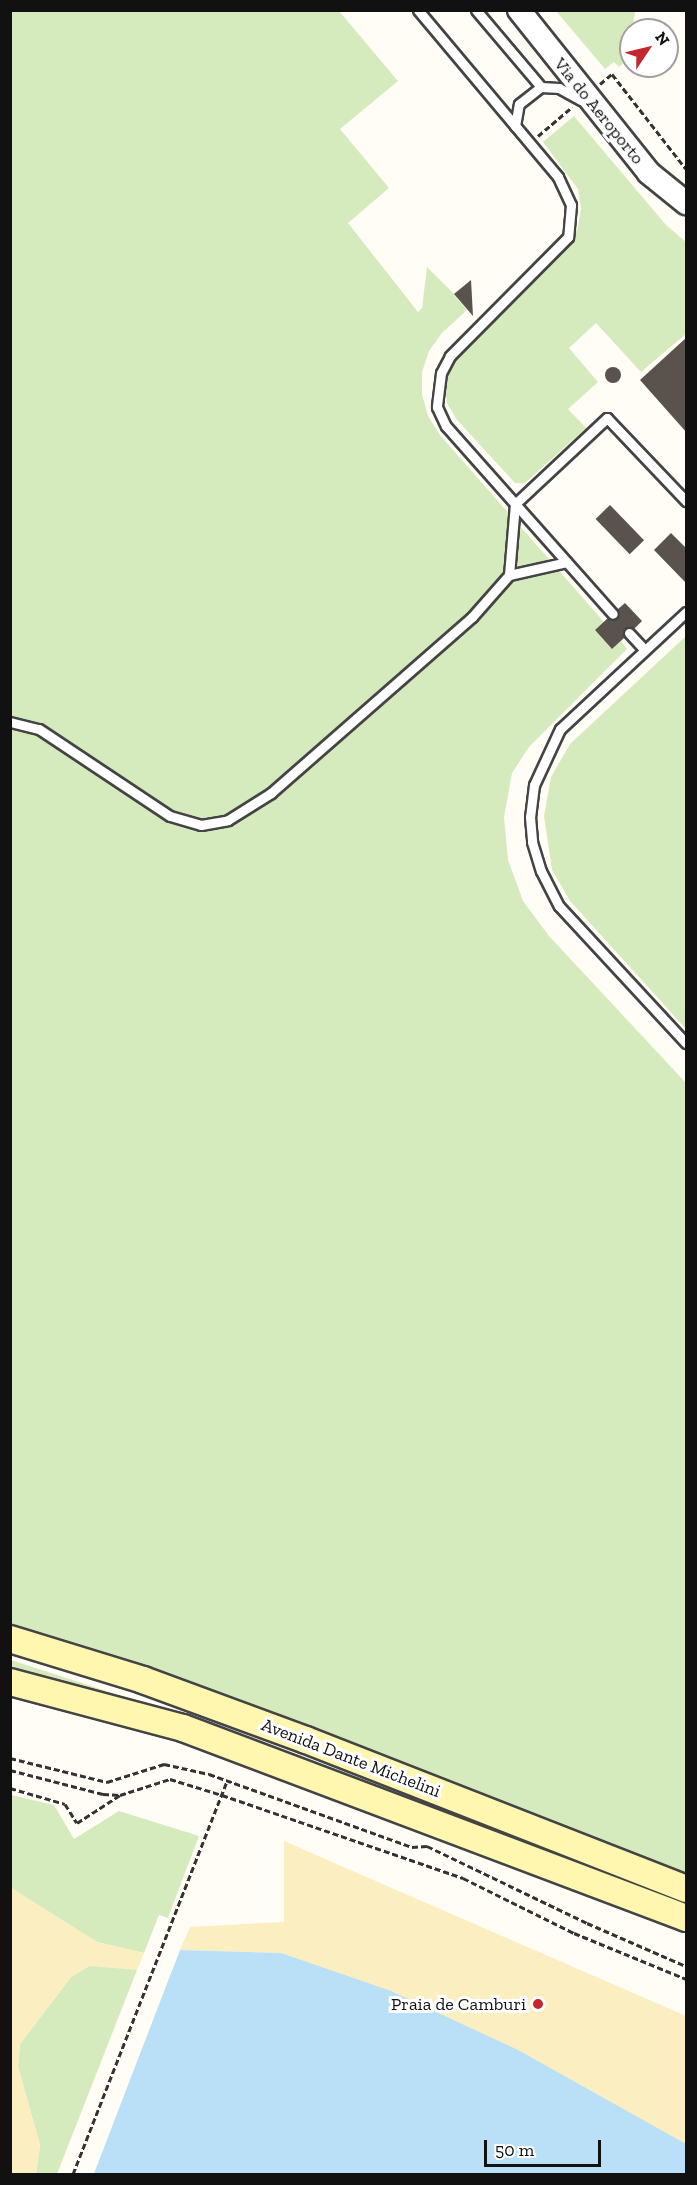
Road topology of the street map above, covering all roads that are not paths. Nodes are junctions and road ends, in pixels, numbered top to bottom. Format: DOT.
graph roads {
  1 [pos="418,10"];
  2 [pos="476,10"];
  3 [pos="519,10"];
  4 [pos="541,87"];
  5 [pos="601,112"];
  6 [pos="515,126"];
  7 [pos="649,173"];
  8 [pos="687,203"];
  9 [pos="687,219"];
  10 [pos="687,501"];
  11 [pos="515,504"];
  12 [pos="567,562"];
  13 [pos="509,575"];
  14 [pos="687,612"];
  15 [pos="613,614"];
  16 [pos="629,633"];
  17 [pos="645,650"];
  18 [pos="10,722"];
  19 [pos="687,1043"];
  20 [pos="10,1639"];
  21 [pos="10,1682"];
  22 [pos="687,1889"];
  23 [pos="687,1918"];
  1 -- 6 [label="lane"];
  2 -- 4 [label="lane"];
  3 -- 5 [label="street, Via do Aeroporto"];
  4 -- 5 [label="lane"];
  4 -- 6 [label="lane"];
  5 -- 7 [label="street, Via do Aeroporto"];
  6 -- 11 [label="lane"];
  7 -- 8 [label="street, Via do Aeroporto"];
  7 -- 9 [label="street"];
  10 -- 11 [label="lane"];
  11 -- 12 [label="lane"];
  11 -- 13 [label="lane"];
  12 -- 13 [label="lane"];
  12 -- 15 [label="lane"];
  13 -- 18 [label="lane"];
  14 -- 17 [label="lane"];
  16 -- 17 [label="lane"];
  17 -- 19 [label="lane"];
  20 -- 22 [label="main road, Avenida Dante Michelini"];
  21 -- 23 [label="main road, Avenida Dante Michelini"];
}
